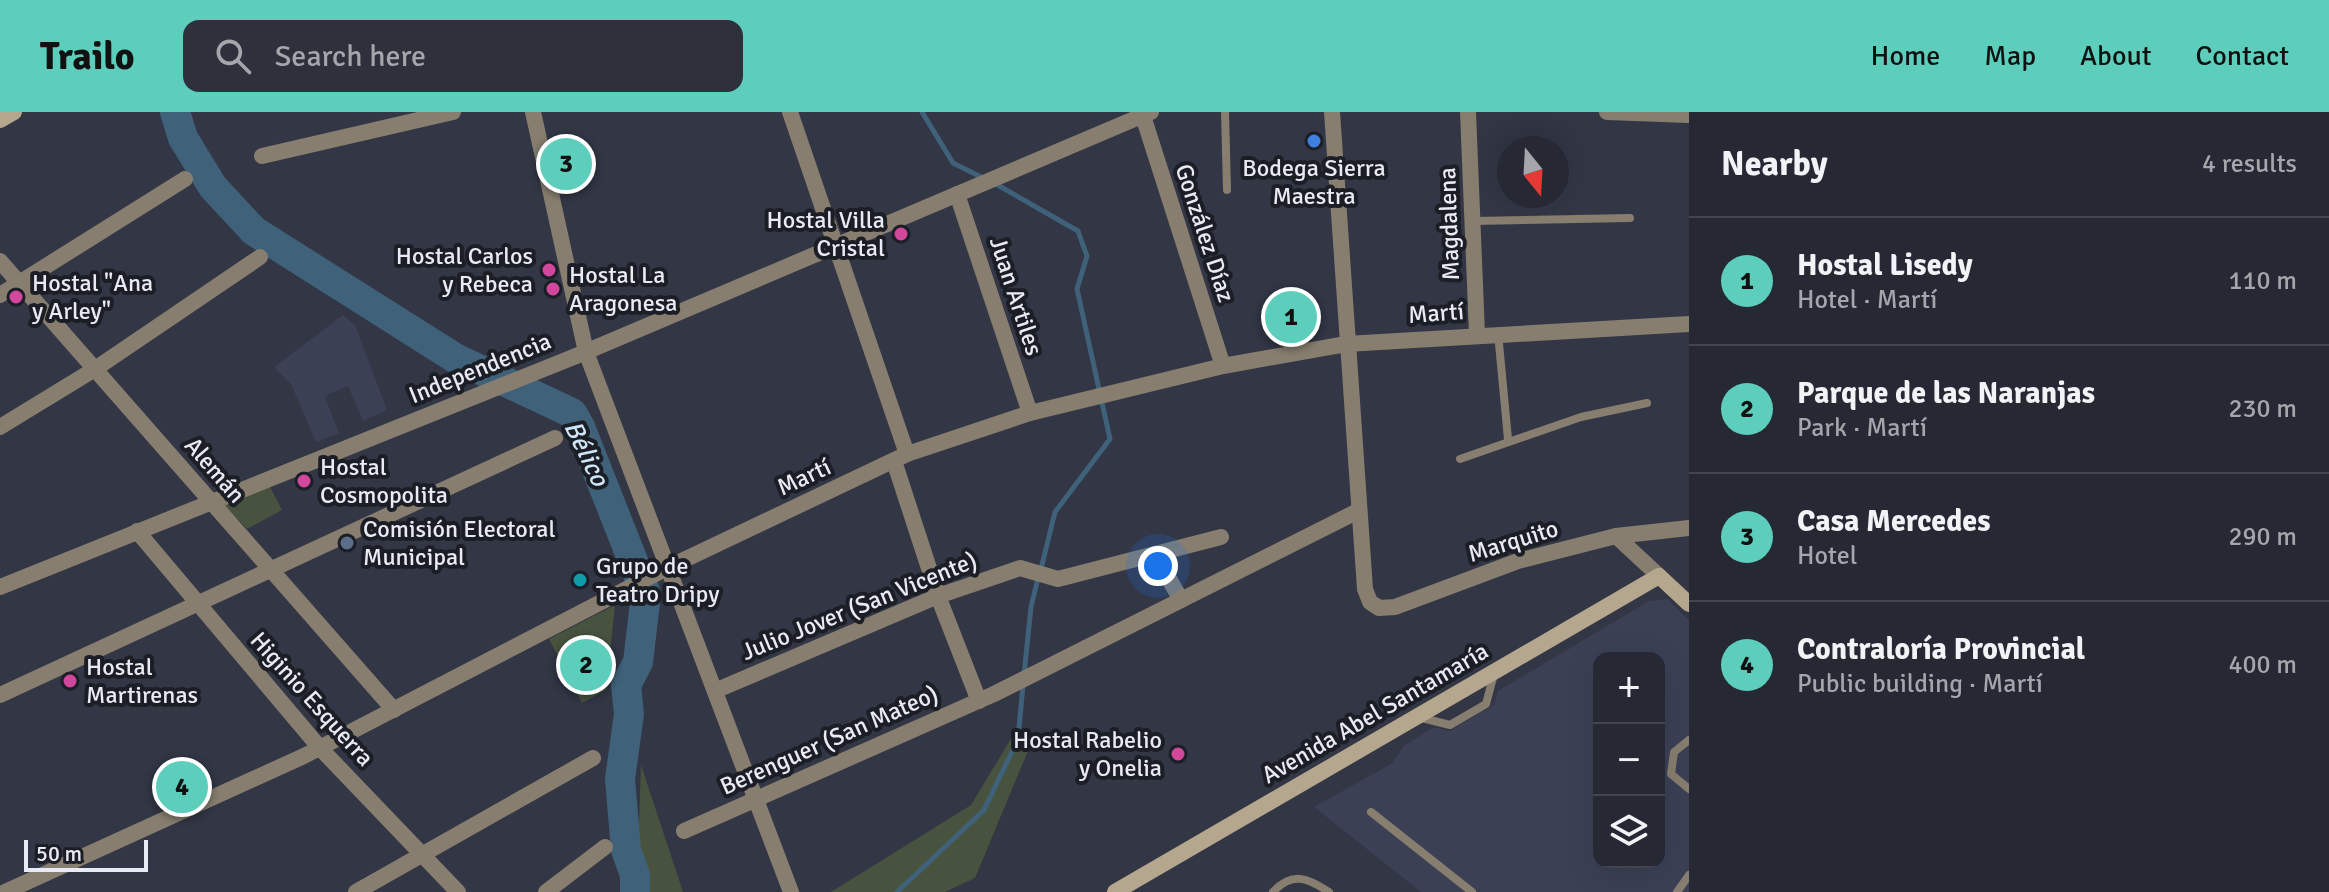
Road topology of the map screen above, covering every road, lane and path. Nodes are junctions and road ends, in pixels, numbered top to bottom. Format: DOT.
graph roads {
  1 [pos="14,112"];
  2 [pos="453,112"];
  3 [pos="533,112"];
  4 [pos="790,112"];
  5 [pos="1225,112"];
  6 [pos="1332,112"];
  7 [pos="1468,112"];
  8 [pos="1607,112"];
  9 [pos="1147,114"];
  10 [pos="1689,115"];
  11 [pos="0,120"];
  12 [pos="262,156"];
  13 [pos="185,179"];
  14 [pos="1227,190"];
  15 [pos="964,191"];
  16 [pos="1630,218"];
  17 [pos="1472,221"];
  18 [pos="836,246"];
  19 [pos="260,257"];
  20 [pos="0,261"];
  21 [pos="20,284"];
  22 [pos="0,295"];
  23 [pos="1689,324"];
  24 [pos="1498,333"];
  25 [pos="1477,334"];
  26 [pos="1346,344"];
  27 [pos="581,354"];
  28 [pos="1223,366"];
  29 [pos="95,369"];
  30 [pos="1647,403"];
  31 [pos="1030,413"];
  32 [pos="0,427"];
  33 [pos="555,438"];
  34 [pos="1508,439"];
  35 [pos="901,457"];
  36 [pos="1460,459"];
  37 [pos="210,501"];
  38 [pos="1358,511"];
  39 [pos="1689,528"];
  40 [pos="137,531"];
  41 [pos="1616,536"];
  42 [pos="1221,537"];
  43 [pos="1155,554"];
  44 [pos="270,570"];
  45 [pos="662,570"];
  46 [pos="1659,576"];
  47 [pos="0,587"];
  48 [pos="938,596"];
  49 [pos="1181,600"];
  50 [pos="196,604"];
  51 [pos="1689,604"];
  52 [pos="1495,671"];
  53 [pos="717,690"];
  54 [pos="0,695"];
  55 [pos="987,697"];
  56 [pos="394,710"];
  57 [pos="1417,716"];
  58 [pos="1689,740"];
  59 [pos="320,748"];
  60 [pos="593,758"];
  61 [pos="1689,789"];
  62 [pos="757,798"];
  63 [pos="1371,812"];
  64 [pos="684,831"];
  65 [pos="605,847"];
  66 [pos="424,856"];
  67 [pos="1689,875"];
  68 [pos="5,892"];
  69 [pos="356,892"];
  70 [pos="458,892"];
  71 [pos="546,892"];
  72 [pos="791,892"];
  73 [pos="1115,892"];
  74 [pos="1273,892"];
  75 [pos="1329,892"];
  76 [pos="1472,892"];
  77 [pos="1677,892"];
  1 -- 11 [label="main road"];
  2 -- 12 [label="street"];
  3 -- 27 [label="street"];
  4 -- 18 [label="street"];
  5 -- 14 [label="lane"];
  6 -- 26 [label="street"];
  7 -- 17 [label="street, Magdalena"];
  8 -- 10 [label="street"];
  9 -- 15 [label="street, Independencia"];
  9 -- 28 [label="street, González Díaz"];
  13 -- 21 [label="street"];
  15 -- 18 [label="street, Independencia"];
  15 -- 31 [label="street, Juan Artiles"];
  16 -- 17 [label="lane"];
  17 -- 25 [label="street, Magdalena"];
  18 -- 27 [label="street, Independencia"];
  18 -- 35 [label="street"];
  19 -- 29 [label="street"];
  20 -- 21 [label="street, Alemán"];
  21 -- 22 [label="street"];
  21 -- 29 [label="street, Alemán"];
  23 -- 24 [label="street, Martí"];
  24 -- 25 [label="street, Martí"];
  24 -- 34 [label="lane"];
  25 -- 26 [label="street, Martí"];
  26 -- 28 [label="street, Martí"];
  26 -- 38 [label="street"];
  27 -- 37 [label="street, Independencia"];
  27 -- 45 [label="street"];
  28 -- 31 [label="street, Martí"];
  29 -- 32 [label="street"];
  29 -- 37 [label="street, Alemán"];
  30 -- 34 [label="lane"];
  31 -- 35 [label="street, Martí"];
  33 -- 44 [label="street"];
  34 -- 36 [label="lane"];
  35 -- 45 [label="street, Martí"];
  35 -- 48 [label="street"];
  37 -- 40 [label="street, Independencia"];
  37 -- 44 [label="street, Alemán"];
  38 -- 41 [label="street, Marquito"];
  38 -- 49 [label="street"];
  39 -- 41 [label="street, Marquito"];
  40 -- 47 [label="street, Independencia"];
  40 -- 50 [label="street, Higinio Esquerra"];
  41 -- 46 [label="street"];
  42 -- 43 [label="street"];
  43 -- 48 [label="street, Julio Jover (San Vicente)"];
  43 -- 49 [label="street"];
  44 -- 50 [label="street"];
  44 -- 56 [label="street, Alemán"];
  45 -- 53 [label="street"];
  45 -- 56 [label="street, Martí"];
  46 -- 51 [label="main road"];
  46 -- 52 [label="main road, Avenida Abel Santamaría"];
  48 -- 53 [label="street, Julio Jover (San Vicente)"];
  48 -- 55 [label="street"];
  49 -- 55 [label="street, Berenguer (San Mateo)"];
  50 -- 54 [label="street"];
  50 -- 59 [label="street, Higinio Esquerra"];
  52 -- 57 [label="main road, Avenida Abel Santamaría"];
  52 -- 57 [label="lane"];
  53 -- 62 [label="street"];
  55 -- 62 [label="street, Berenguer (San Mateo)"];
  56 -- 59 [label="street, Martí"];
  57 -- 73 [label="main road, Avenida Abel Santamaría"];
  58 -- 61 [label="lane"];
  59 -- 66 [label="street, Higinio Esquerra"];
  59 -- 68 [label="street, Martí"];
  60 -- 66 [label="street"];
  62 -- 64 [label="street, Berenguer (San Mateo)"];
  62 -- 72 [label="street"];
  63 -- 76 [label="lane"];
  65 -- 71 [label="street"];
  66 -- 69 [label="street"];
  66 -- 70 [label="street, Higinio Esquerra"];
  67 -- 77 [label="lane"];
  74 -- 75 [label="lane"];
}
